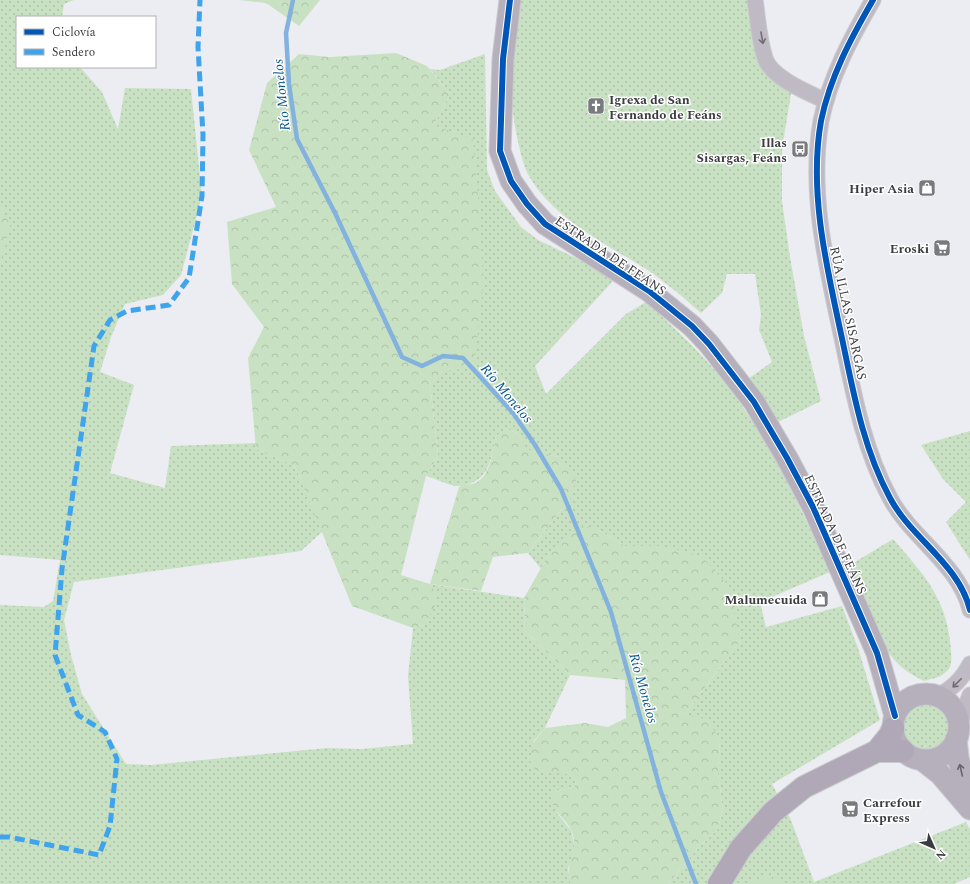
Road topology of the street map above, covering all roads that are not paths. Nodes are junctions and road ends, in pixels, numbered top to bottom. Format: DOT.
graph roads {
  1 [pos="510,0"];
  2 [pos="755,0"];
  3 [pos="874,0"];
  4 [pos="826,101"];
  5 [pos="970,610"];
  6 [pos="877,653"];
  7 [pos="970,664"];
  8 [pos="929,695"];
  9 [pos="970,695"];
  10 [pos="894,722"];
  11 [pos="958,732"];
  12 [pos="877,751"];
  13 [pos="913,756"];
  14 [pos="970,800"];
  15 [pos="970,809"];
  16 [pos="719,884"];
  1 -- 6 [label="street, ESTRADA DE FEÁNS"];
  2 -- 4 [label="street, one-way"];
  3 -- 4 [label="street, RÚA ILLAS SISARGAS"];
  4 -- 5 [label="street, RÚA ILLAS SISARGAS"];
  6 -- 8 [label="street, ESTRADA DE FEÁNS"];
  6 -- 10 [label="street, ESTRADA DE FEÁNS"];
  7 -- 8 [label="street, one-way"];
  8 -- 10 [label="street"];
  8 -- 11 [label="street, ESTRADA DE FEÁNS"];
  9 -- 11 [label="street"];
  10 -- 12 [label="main road"];
  10 -- 13 [label="street, ESTRADA DE FEÁNS"];
  11 -- 13 [label="street"];
  14 -- 11 [label="street, ESTRADA DE FEÁNS, one-way"];
  12 -- 13 [label="main road"];
  12 -- 16 [label="main road"];
  13 -- 15 [label="street"];
}
